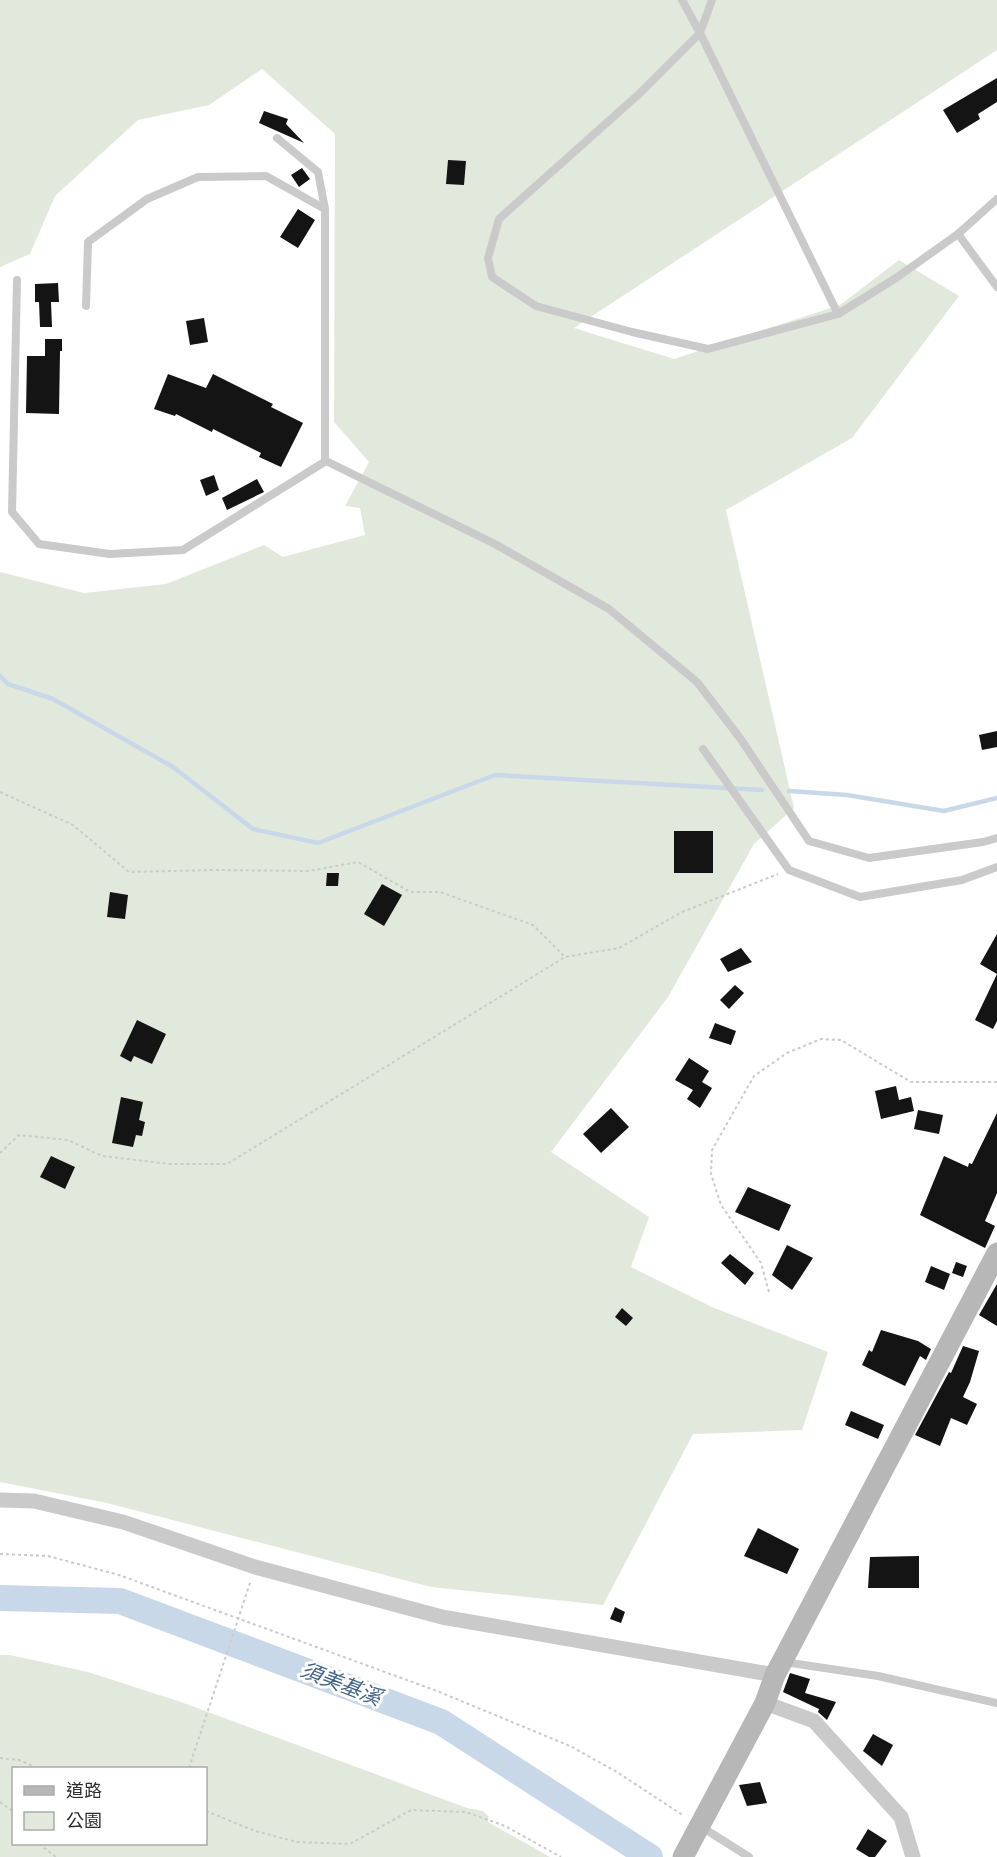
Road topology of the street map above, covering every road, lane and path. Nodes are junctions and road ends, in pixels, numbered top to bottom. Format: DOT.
graph roads {
  1 [pos="682,0"];
  2 [pos="712,0"];
  3 [pos="700,33"];
  4 [pos="277,138"];
  5 [pos="997,199"];
  6 [pos="325,208"];
  7 [pos="958,234"];
  8 [pos="18,280"];
  9 [pos="997,287"];
  10 [pos="86,306"];
  11 [pos="838,314"];
  12 [pos="325,461"];
  13 [pos="703,749"];
  14 [pos="0,792"];
  15 [pos="997,838"];
  16 [pos="997,867"];
  17 [pos="789,870"];
  18 [pos="566,957"];
  19 [pos="997,1082"];
  20 [pos="0,1153"];
  21 [pos="997,1253"];
  22 [pos="769,1292"];
  23 [pos="0,1500"];
  24 [pos="0,1554"];
  25 [pos="255,1567"];
  26 [pos="238,1619"];
  27 [pos="779,1668"];
  28 [pos="765,1703"];
  29 [pos="997,1703"];
  30 [pos="0,1758"];
  31 [pos="35,1767"];
  32 [pos="189,1767"];
  33 [pos="207,1811"];
  34 [pos="698,1829"];
  35 [pos="40,1845"];
  36 [pos="56,1857"];
  37 [pos="561,1857"];
  38 [pos="684,1857"];
  39 [pos="748,1857"];
  40 [pos="914,1857"];
  1 -- 3 [label="lane"];
  2 -- 3 [label="lane"];
  3 -- 11 [label="lane"];
  3 -- 11 [label="lane"];
  4 -- 6 [label="lane"];
  5 -- 7 [label="lane"];
  6 -- 10 [label="lane"];
  6 -- 12 [label="lane"];
  7 -- 9 [label="lane"];
  7 -- 11 [label="lane"];
  8 -- 12 [label="lane"];
  12 -- 15 [label="lane"];
  13 -- 17 [label="lane"];
  14 -- 18 [label="path"];
  16 -- 17 [label="lane"];
  17 -- 18 [label="path"];
  18 -- 20 [label="path"];
  19 -- 22 [label="path"];
  21 -- 27 [label="street"];
  23 -- 25 [label="street"];
  24 -- 26 [label="path"];
  25 -- 26 [label="path"];
  25 -- 27 [label="street"];
  26 -- 32 [label="path"];
  26 -- 34 [label="path"];
  27 -- 28 [label="street"];
  27 -- 29 [label="lane"];
  28 -- 34 [label="street"];
  28 -- 40 [label="street"];
  30 -- 31 [label="path"];
  33 -- 37 [label="path"];
  34 -- 38 [label="street"];
  34 -- 39 [label="lane"];
  35 -- 36 [label="path"];
}
